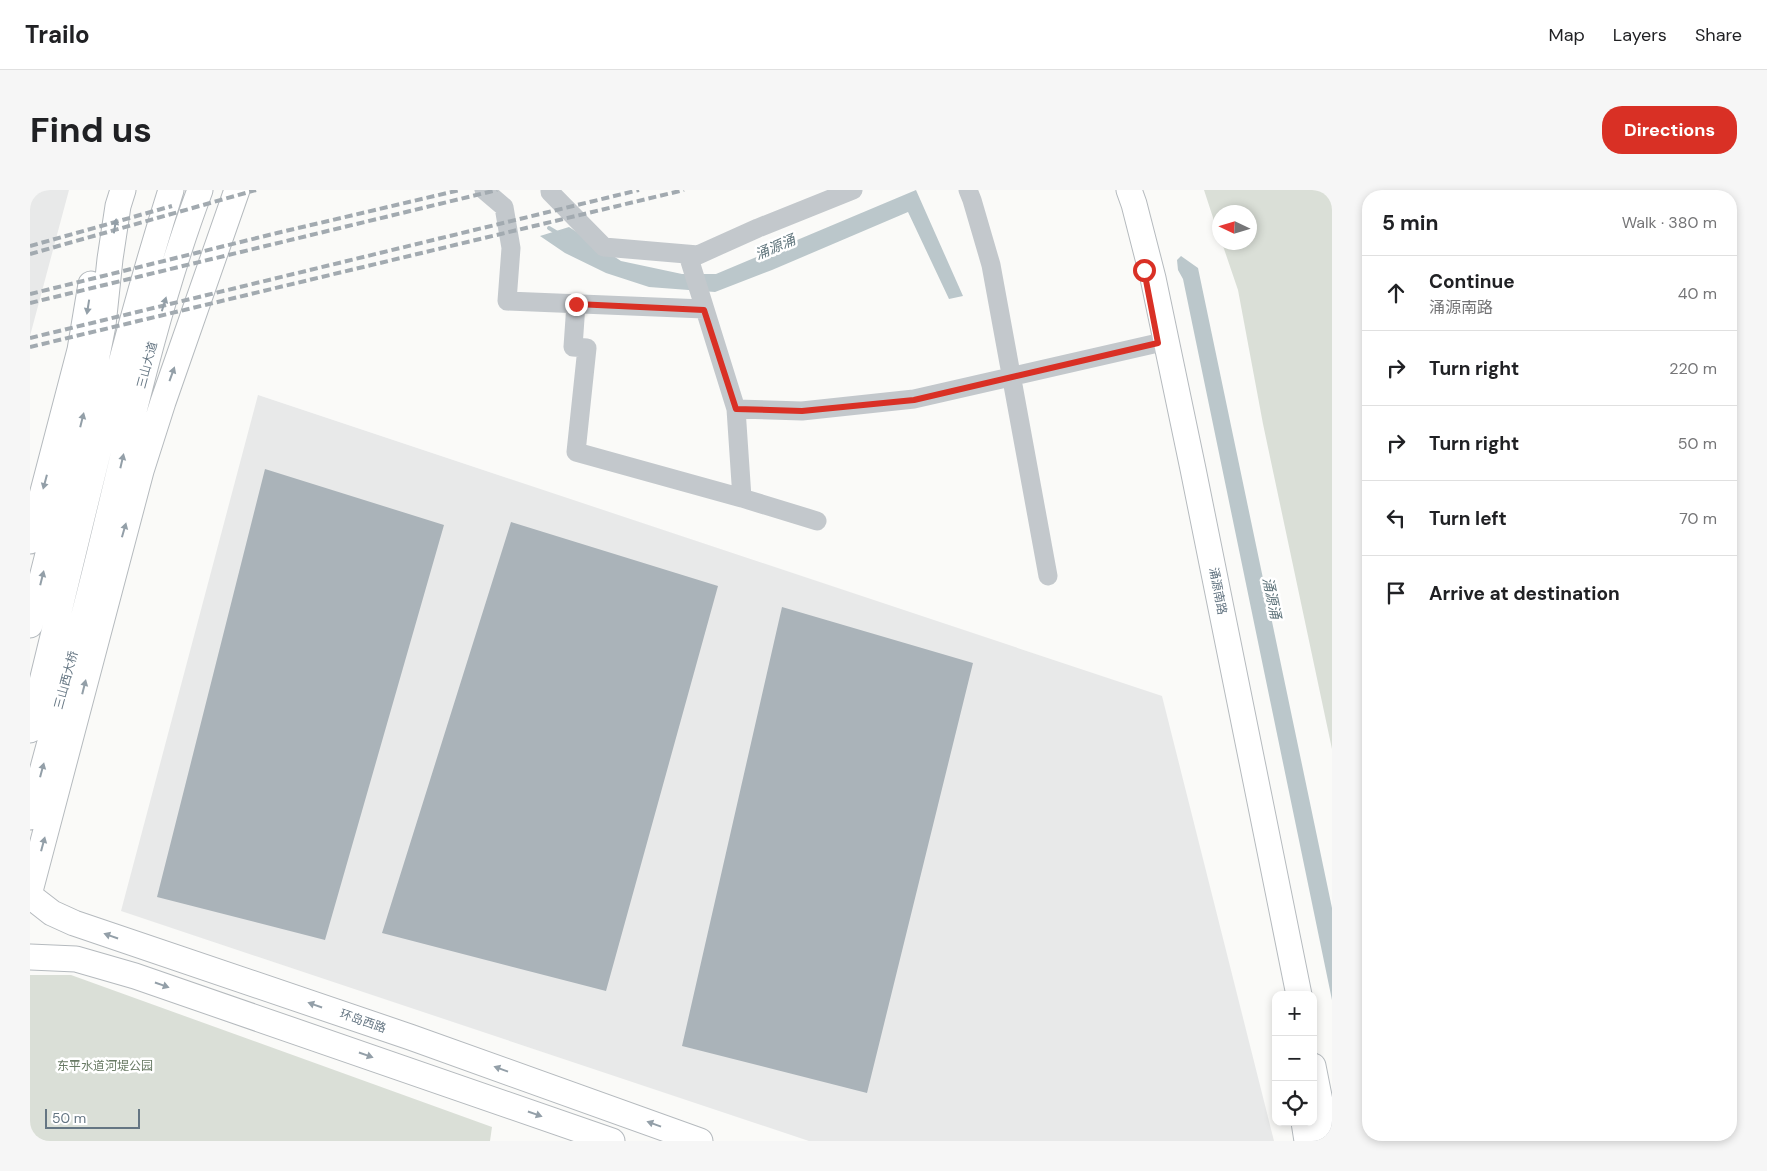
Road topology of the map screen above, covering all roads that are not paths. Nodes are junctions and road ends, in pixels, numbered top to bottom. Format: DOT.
graph roads {
  1 [pos="105,190"];
  2 [pos="123,190"];
  3 [pos="171,190"];
  4 [pos="200,190"];
  5 [pos="237,190"];
  6 [pos="484,190"];
  7 [pos="550,190"];
  8 [pos="853,190"];
  9 [pos="968,190"];
  10 [pos="1117,190"];
  11 [pos="1129,190"];
  12 [pos="690,261"];
  13 [pos="702,303"];
  14 [pos="576,304"];
  15 [pos="1158,343"];
  16 [pos="1012,377"];
  17 [pos="736,409"];
  18 [pos="742,498"];
  19 [pos="818,521"];
  20 [pos="79,530"];
  21 [pos="30,541"];
  22 [pos="102,542"];
  23 [pos="1048,576"];
  24 [pos="30,625"];
  25 [pos="30,730"];
  26 [pos="30,817"];
  27 [pos="30,891"];
  28 [pos="30,896"];
  29 [pos="139,945"];
  30 [pos="30,957"];
  31 [pos="129,974"];
  32 [pos="1281,991"];
  33 [pos="1298,991"];
  34 [pos="1316,1081"];
  35 [pos="1305,1126"];
  36 [pos="612,1141"];
  37 [pos="700,1141"];
  38 [pos="1307,1141"];
  39 [pos="1328,1141"];
  1 -- 21 [label="main road, one-way"];
  24 -- 2 [label="main road, one-way"];
  3 -- 20 [label="main road, 三山大道"];
  22 -- 4 [label="main road, 三山大道, one-way"];
  27 -- 5 [label="main road, one-way"];
  6 -- 14 [label="street"];
  7 -- 12 [label="street"];
  8 -- 12 [label="street"];
  9 -- 16 [label="street"];
  10 -- 15 [label="main road, 涌源南路"];
  11 -- 33 [label="main road, 涌源南路"];
  12 -- 13 [label="street"];
  13 -- 14 [label="street"];
  13 -- 17 [label="street"];
  14 -- 18 [label="street"];
  15 -- 16 [label="street"];
  15 -- 32 [label="main road, 涌源南路"];
  16 -- 17 [label="street"];
  16 -- 23 [label="street"];
  17 -- 18 [label="street"];
  18 -- 19 [label="street"];
  20 -- 25 [label="main road, 三山西大桥"];
  26 -- 22 [label="main road, 三山西大桥, one-way"];
  29 -- 28 [label="main road, 环岛西路, one-way"];
  29 -- 31 [label="main road"];
  37 -- 29 [label="main road, 环岛西路, one-way"];
  30 -- 31 [label="main road"];
  31 -- 36 [label="main road, one-way"];
  34 -- 39 [label="main road"];
  35 -- 38 [label="main road"];
}
